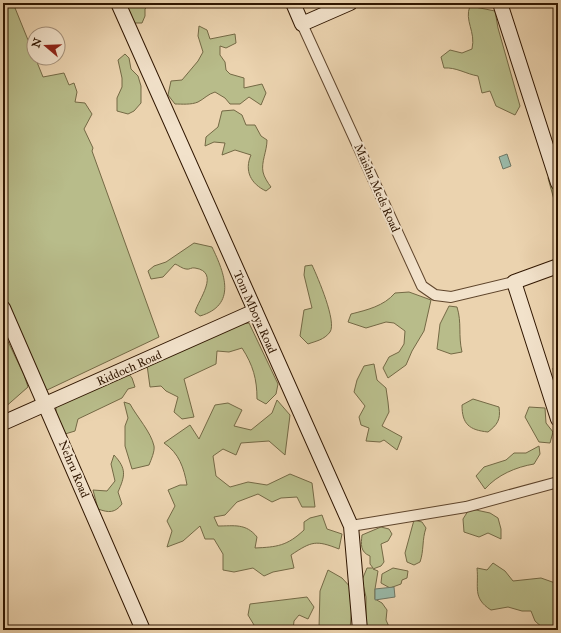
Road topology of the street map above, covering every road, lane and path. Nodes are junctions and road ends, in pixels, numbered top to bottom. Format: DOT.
graph roads {
  1 [pos="118,3"];
  2 [pos="293,3"];
  3 [pos="350,3"];
  4 [pos="500,3"];
  5 [pos="302,24"];
  6 [pos="558,183"];
  7 [pos="558,266"];
  8 [pos="514,282"];
  9 [pos="3,308"];
  10 [pos="255,311"];
  11 [pos="46,405"];
  12 [pos="558,419"];
  13 [pos="3,423"];
  14 [pos="558,482"];
  15 [pos="350,526"];
  16 [pos="143,630"];
  17 [pos="360,630"];
  1 -- 10 [label="street, Tom Mboya Road"];
  2 -- 5 [label="street, Maisha Meds Road"];
  3 -- 5 [label="street"];
  4 -- 6 [label="street"];
  5 -- 8 [label="street, Maisha Meds Road"];
  7 -- 8 [label="street"];
  8 -- 12 [label="street"];
  9 -- 11 [label="street, Nehru Road"];
  10 -- 11 [label="street, Riddoch Road"];
  10 -- 15 [label="street, Tom Mboya Road"];
  11 -- 13 [label="street, Riddoch Road"];
  11 -- 16 [label="street, Nehru Road"];
  14 -- 15 [label="street"];
  15 -- 17 [label="street, Tom Mboya Road"];
}
